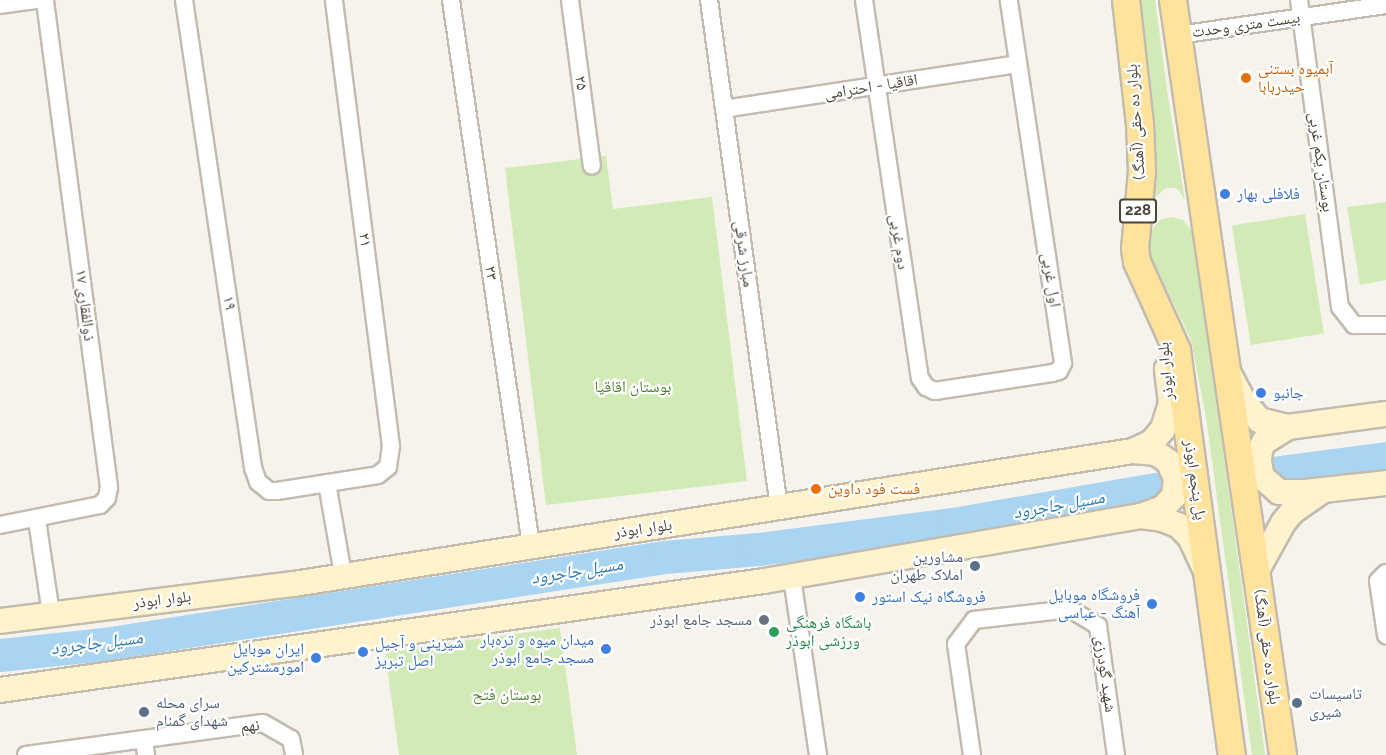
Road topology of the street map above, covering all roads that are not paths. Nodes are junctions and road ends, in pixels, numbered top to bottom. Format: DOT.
graph roads {
  1 [pos="38,0"];
  2 [pos="45,0"];
  3 [pos="184,0"];
  4 [pos="334,0"];
  5 [pos="451,0"];
  6 [pos="570,0"];
  7 [pos="709,0"];
  8 [pos="864,0"];
  9 [pos="1009,0"];
  10 [pos="1126,0"];
  11 [pos="1173,0"];
  12 [pos="1299,0"];
  13 [pos="0,5"];
  14 [pos="1386,5"];
  15 [pos="1301,17"];
  16 [pos="1178,35"];
  17 [pos="1018,64"];
  18 [pos="875,86"];
  19 [pos="724,109"];
  20 [pos="592,166"];
  21 [pos="1161,316"];
  22 [pos="1386,325"];
  23 [pos="1229,373"];
  24 [pos="935,391"];
  25 [pos="1186,414"];
  26 [pos="1386,414"];
  27 [pos="1288,427"];
  28 [pos="1133,451"];
  29 [pos="378,475"];
  30 [pos="327,483"];
  31 [pos="1386,483"];
  32 [pos="1325,489"];
  33 [pos="779,508"];
  34 [pos="1141,516"];
  35 [pos="37,520"];
  36 [pos="0,525"];
  37 [pos="531,545"];
  38 [pos="1256,572"];
  39 [pos="1386,573"];
  40 [pos="343,575"];
  41 [pos="1208,576"];
  42 [pos="792,577"];
  43 [pos="51,614"];
  44 [pos="0,621"];
  45 [pos="1386,635"];
  46 [pos="0,690"];
  47 [pos="145,747"];
  48 [pos="293,747"];
  49 [pos="26,755"];
  50 [pos="818,755"];
  51 [pos="972,755"];
  52 [pos="1116,755"];
  53 [pos="1232,755"];
  54 [pos="1283,755"];
  1 -- 13 [label="street"];
  2 -- 35 [label="street, ذوالفقاری ۱۷"];
  3 -- 30 [label="street, ۱۹"];
  4 -- 29 [label="street, ۲۱"];
  5 -- 37 [label="street, ۲۳"];
  6 -- 20 [label="street, ۲۵"];
  7 -- 19 [label="street, مبارز شرقی"];
  8 -- 18 [label="street, دوم غربی"];
  9 -- 17 [label="street"];
  10 -- 21 [label="main road, بلوار ده حقی (آهنگ) / 228"];
  11 -- 16 [label="main road"];
  12 -- 15 [label="street, بوستان یکم غربی"];
  14 -- 15 [label="street, بیست متری وحدت"];
  15 -- 16 [label="street, بیست متری وحدت"];
  15 -- 22 [label="street, بوستان یکم غربی"];
  16 -- 23 [label="main road"];
  17 -- 18 [label="street, اقاقیا - احترامی"];
  17 -- 24 [label="street, اول غربی"];
  18 -- 19 [label="street, اقاقیا - احترامی"];
  18 -- 24 [label="street, دوم غربی"];
  19 -- 33 [label="street, مبارز شرقی"];
  21 -- 25 [label="main road, بلوار ده حقی (آهنگ) / 228"];
  21 -- 28 [label="main road, بلوار ابوذر"];
  23 -- 27 [label="main road"];
  23 -- 38 [label="main road, بلوار ده حقی (آهنگ)"];
  25 -- 41 [label="main road, پل پنجم ابوذر / 228"];
  26 -- 27 [label="main road"];
  27 -- 32 [label="main road"];
  28 -- 33 [label="main road, بلوار ابوذر"];
  28 -- 34 [label="main road"];
  29 -- 30 [label="street, ۱۹"];
  30 -- 40 [label="street"];
  31 -- 32 [label="main road"];
  32 -- 38 [label="main road"];
  33 -- 37 [label="main road, بلوار ابوذر"];
  34 -- 41 [label="main road"];
  34 -- 42 [label="main road"];
  35 -- 36 [label="street, ذوالفقاری ۱۷"];
  35 -- 43 [label="street"];
  37 -- 40 [label="main road, بلوار ابوذر"];
  38 -- 54 [label="main road, بلوار ده حقی (آهنگ)"];
  39 -- 45 [label="street"];
  40 -- 43 [label="main road, بلوار ابوذر"];
  41 -- 53 [label="main road, 228"];
  42 -- 46 [label="main road"];
  42 -- 50 [label="street"];
  43 -- 44 [label="main road, بلوار ابوذر"];
  47 -- 48 [label="street, نهم"];
  47 -- 49 [label="street, نهم"];
  51 -- 52 [label="street, شهید گودرزی"];
}
